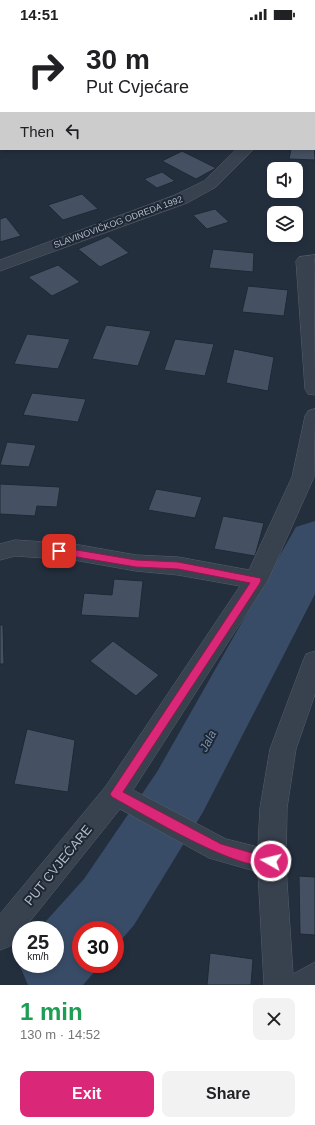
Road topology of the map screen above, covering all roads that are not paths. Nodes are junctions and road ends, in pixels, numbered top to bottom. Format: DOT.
graph roads {
  1 [pos="245,150"];
  2 [pos="315,260"];
  3 [pos="0,266"];
  4 [pos="315,389"];
  5 [pos="315,416"];
  6 [pos="0,552"];
  7 [pos="256,580"];
  8 [pos="315,661"];
  9 [pos="123,798"];
  10 [pos="271,861"];
  11 [pos="0,936"];
  12 [pos="315,977"];
  13 [pos="279,985"];
  14 [pos="302,985"];
  1 -- 3 [label="street, SLAVINOVIČKOG ODREDA 1992"];
  2 -- 4 [label="street"];
  5 -- 7 [label="street, PUT CVJEĆARE"];
  6 -- 7 [label="street"];
  7 -- 9 [label="street, PUT CVJEĆARE"];
  8 -- 10 [label="street"];
  9 -- 10 [label="street"];
  9 -- 11 [label="street, PUT CVJEĆARE"];
  10 -- 13 [label="street"];
  12 -- 14 [label="street"];
}
